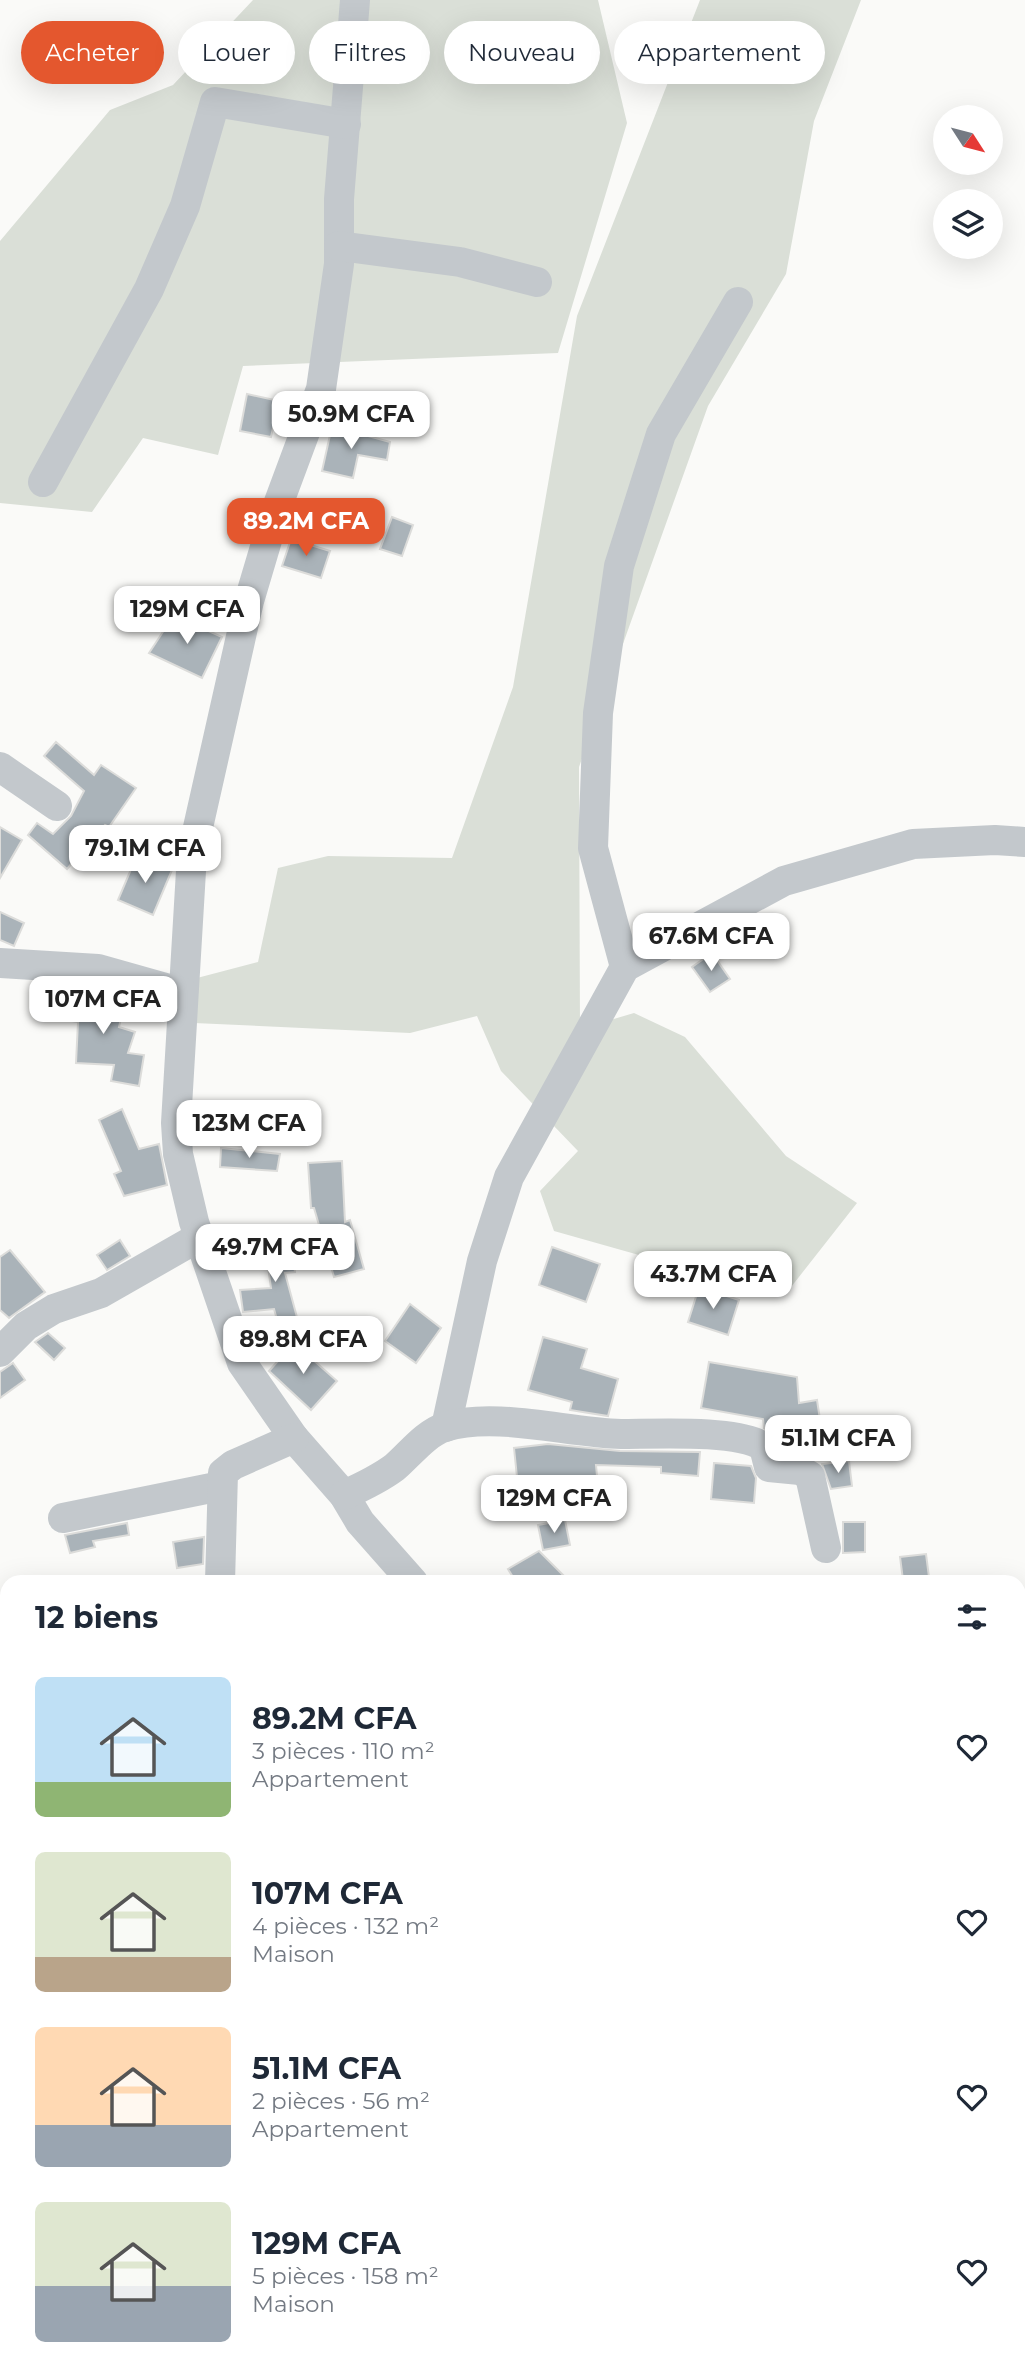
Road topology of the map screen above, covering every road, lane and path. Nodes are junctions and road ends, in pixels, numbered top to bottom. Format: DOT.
graph roads {
  1 [pos="355,0"];
  2 [pos="346,124"];
  3 [pos="339,246"];
  4 [pos="537,282"];
  5 [pos="738,302"];
  6 [pos="43,482"];
  7 [pos="0,767"];
  8 [pos="57,806"];
  9 [pos="1025,842"];
  10 [pos="0,963"];
  11 [pos="625,967"];
  12 [pos="183,993"];
  13 [pos="199,1237"];
  14 [pos="0,1352"];
  15 [pos="446,1427"];
  16 [pos="293,1438"];
  17 [pos="221,1486"];
  18 [pos="344,1495"];
  19 [pos="63,1518"];
  20 [pos="826,1548"];
  21 [pos="220,1575"];
  22 [pos="407,1575"];
  1 -- 2 [label="street"];
  2 -- 3 [label="street"];
  2 -- 6 [label="street"];
  3 -- 4 [label="street"];
  3 -- 12 [label="street"];
  5 -- 11 [label="street"];
  7 -- 8 [label="street"];
  9 -- 11 [label="street"];
  10 -- 12 [label="street"];
  11 -- 15 [label="street"];
  12 -- 13 [label="street"];
  13 -- 14 [label="street"];
  13 -- 16 [label="street"];
  15 -- 18 [label="street"];
  15 -- 20 [label="street"];
  16 -- 17 [label="street"];
  16 -- 18 [label="street"];
  17 -- 19 [label="street"];
  17 -- 21 [label="street"];
  18 -- 22 [label="street"];
}
